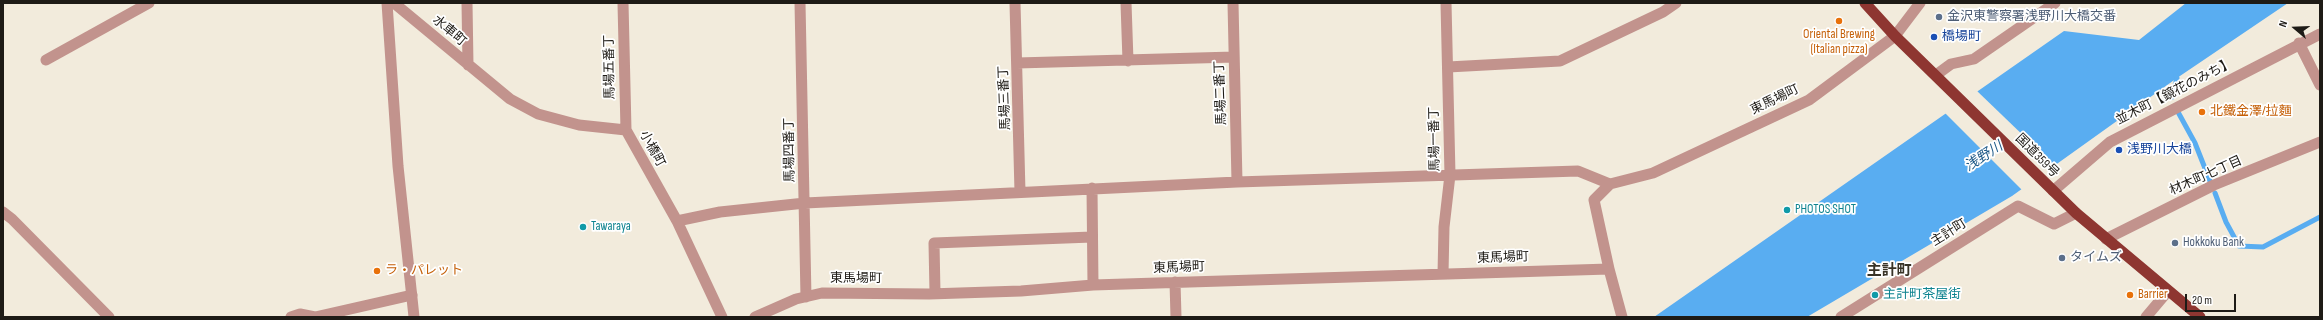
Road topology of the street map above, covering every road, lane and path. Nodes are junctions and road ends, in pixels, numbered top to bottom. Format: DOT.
graph roads {
  1 [pos="149,3"];
  2 [pos="387,3"];
  3 [pos="394,3"];
  4 [pos="467,3"];
  5 [pos="623,3"];
  6 [pos="800,3"];
  7 [pos="1016,3"];
  8 [pos="1126,3"];
  9 [pos="1233,3"];
  10 [pos="1446,3"];
  11 [pos="1676,3"];
  12 [pos="1865,3"];
  13 [pos="1920,3"];
  14 [pos="2055,3"];
  15 [pos="2320,34"];
  16 [pos="1895,36"];
  17 [pos="2299,43"];
  18 [pos="1234,58"];
  19 [pos="46,60"];
  20 [pos="1128,61"];
  21 [pos="1017,63"];
  22 [pos="468,65"];
  23 [pos="1448,67"];
  24 [pos="1936,75"];
  25 [pos="2320,85"];
  26 [pos="626,130"];
  27 [pos="2320,142"];
  28 [pos="1450,175"];
  29 [pos="1237,182"];
  30 [pos="1610,184"];
  31 [pos="1092,188"];
  32 [pos="1020,192"];
  33 [pos="2053,192"];
  34 [pos="805,203"];
  35 [pos="3,212"];
  36 [pos="2076,213"];
  37 [pos="677,221"];
  38 [pos="1092,237"];
  39 [pos="2106,239"];
  40 [pos="1609,269"];
  41 [pos="1443,274"];
  42 [pos="1176,282"];
  43 [pos="1093,285"];
  44 [pos="2168,291"];
  45 [pos="935,293"];
  46 [pos="412,295"];
  47 [pos="806,297"];
  48 [pos="109,317"];
  49 [pos="291,317"];
  50 [pos="315,317"];
  51 [pos="414,317"];
  52 [pos="722,317"];
  53 [pos="756,317"];
  54 [pos="1176,317"];
  55 [pos="1622,317"];
  56 [pos="1841,317"];
  57 [pos="2146,317"];
  58 [pos="2200,317"];
  1 -- 19 [label="street"];
  2 -- 46 [label="street"];
  3 -- 22 [label="street, 水車町"];
  4 -- 22 [label="street"];
  5 -- 26 [label="street, 馬場五番丁"];
  6 -- 34 [label="street, 馬場四番丁"];
  7 -- 21 [label="street, 馬場三番丁"];
  8 -- 20 [label="street"];
  9 -- 18 [label="street, 馬場二番丁"];
  10 -- 23 [label="street, 馬場一番丁"];
  11 -- 23 [label="street"];
  12 -- 16 [label="highway, 国道359号"];
  13 -- 16 [label="street, 東馬場町"];
  14 -- 24 [label="street"];
  15 -- 17 [label="street, 並木町【鏡花のみち】"];
  16 -- 24 [label="highway, 国道359号"];
  16 -- 30 [label="street, 東馬場町"];
  17 -- 25 [label="street"];
  17 -- 33 [label="street, 並木町【鏡花のみち】"];
  18 -- 20 [label="street"];
  18 -- 29 [label="street, 馬場二番丁"];
  20 -- 21 [label="street"];
  21 -- 32 [label="street, 馬場三番丁"];
  22 -- 26 [label="street, 小橋町"];
  23 -- 28 [label="street, 馬場一番丁"];
  24 -- 33 [label="highway, 国道359号"];
  26 -- 37 [label="street, 小橋町"];
  27 -- 39 [label="street, 材木町七丁目"];
  28 -- 29 [label="street"];
  28 -- 30 [label="street"];
  28 -- 41 [label="street, 馬場一番丁"];
  29 -- 31 [label="street"];
  30 -- 40 [label="street"];
  31 -- 32 [label="street"];
  31 -- 38 [label="street"];
  32 -- 34 [label="street"];
  33 -- 36 [label="highway, 国道359号"];
  34 -- 37 [label="street"];
  34 -- 47 [label="street, 馬場四番丁"];
  35 -- 48 [label="street"];
  36 -- 39 [label="highway, 国道359号"];
  36 -- 56 [label="street, 主計町"];
  37 -- 52 [label="street, 小橋町"];
  38 -- 43 [label="street"];
  38 -- 45 [label="street"];
  39 -- 44 [label="highway, 国道359号"];
  40 -- 41 [label="street, 東馬場町"];
  40 -- 55 [label="street"];
  41 -- 42 [label="street, 東馬場町"];
  42 -- 43 [label="street, 東馬場町"];
  42 -- 54 [label="street"];
  43 -- 45 [label="street, 東馬場町"];
  44 -- 57 [label="street"];
  44 -- 58 [label="highway, 国道359号"];
  45 -- 47 [label="street, 東馬場町"];
  46 -- 50 [label="street"];
  46 -- 51 [label="street"];
  47 -- 53 [label="street, 東馬場町"];
  49 -- 50 [label="street"];
}
